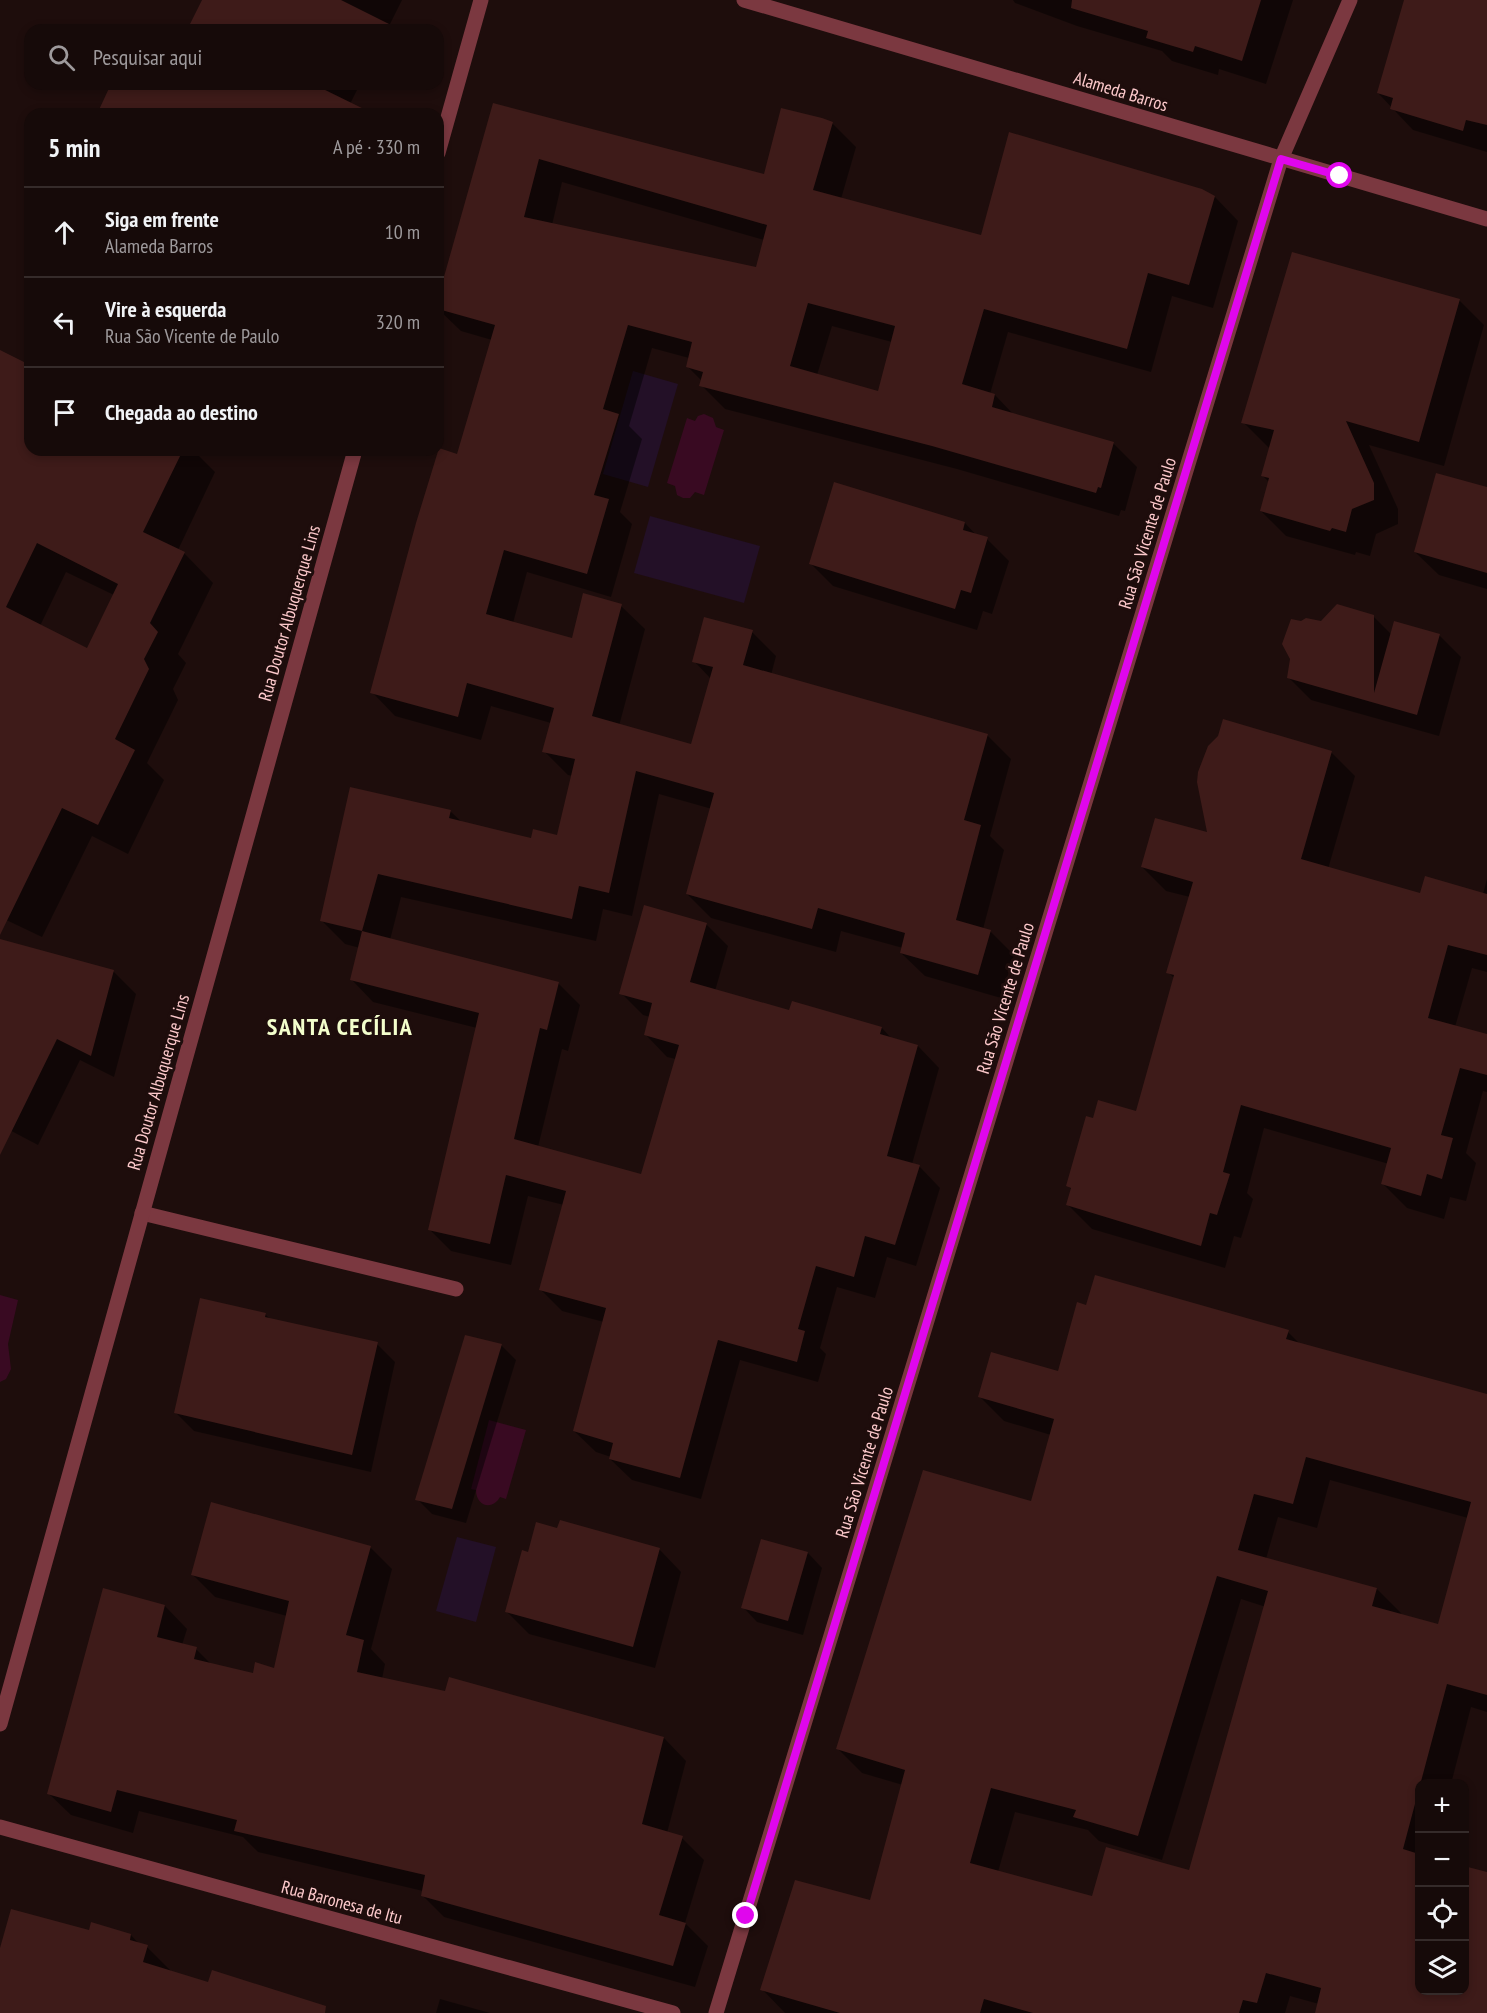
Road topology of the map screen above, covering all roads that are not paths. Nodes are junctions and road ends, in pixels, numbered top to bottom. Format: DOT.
graph roads {
  1 [pos="481,0"];
  2 [pos="744,0"];
  3 [pos="1350,0"];
  4 [pos="444,132"];
  5 [pos="1281,159"];
  6 [pos="1487,219"];
  7 [pos="353,456"];
  8 [pos="142,1213"];
  9 [pos="456,1289"];
  10 [pos="0,1724"];
  11 [pos="0,1827"];
  12 [pos="673,2013"];
  13 [pos="716,2013"];
  1 -- 4 [label="street"];
  2 -- 5 [label="street, Alameda Barros"];
  3 -- 5 [label="street, Rua São Vicente de Paulo"];
  5 -- 6 [label="street, Alameda Barros"];
  5 -- 13 [label="street, Rua São Vicente de Paulo"];
  7 -- 8 [label="street, Rua Doutor Albuquerque Lins"];
  8 -- 9 [label="street"];
  8 -- 10 [label="street, Rua Doutor Albuquerque Lins"];
  11 -- 12 [label="street, Rua Baronesa de Itu"];
}
